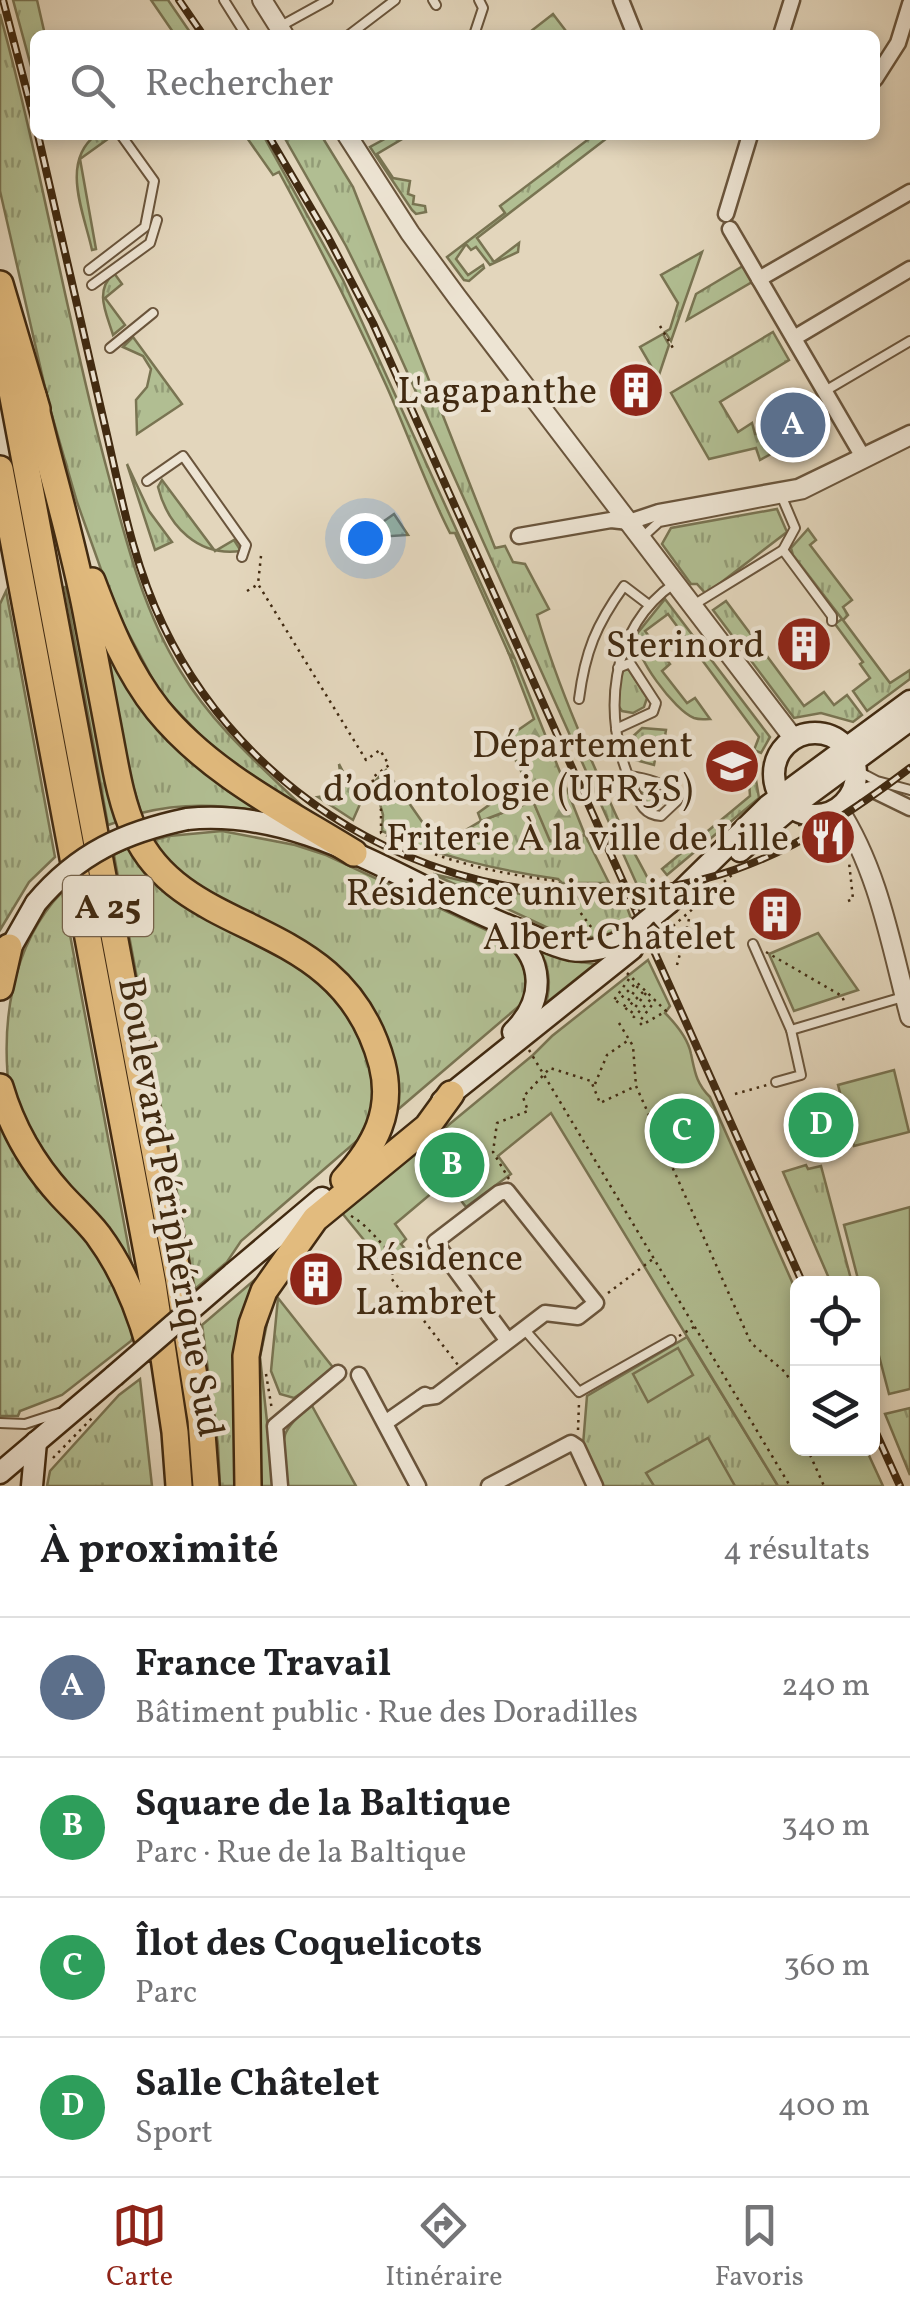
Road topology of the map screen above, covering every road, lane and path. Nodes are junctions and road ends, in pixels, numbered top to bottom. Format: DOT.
graph roads {
  1 [pos="224,0"];
  2 [pos="262,0"];
  3 [pos="328,0"];
  4 [pos="395,0"];
  5 [pos="480,0"];
  6 [pos="621,0"];
  7 [pos="792,0"];
  8 [pos="910,4"];
  9 [pos="243,30"];
  10 [pos="281,30"];
  11 [pos="283,30"];
  12 [pos="356,30"];
  13 [pos="476,30"];
  14 [pos="633,30"];
  15 [pos="783,30"];
  16 [pos="880,70"];
  17 [pos="125,140"];
  18 [pos="350,140"];
  19 [pos="749,140"];
  20 [pos="910,192"];
  21 [pos="157,220"];
  22 [pos="910,269"];
  23 [pos="88,270"];
  24 [pos="759,279"];
  25 [pos="0,284"];
  26 [pos="92,284"];
  27 [pos="154,313"];
  28 [pos="660,326"];
  29 [pos="0,328"];
  30 [pos="794,338"];
  31 [pos="910,341"];
  32 [pos="110,348"];
  33 [pos="673,348"];
  34 [pos="824,391"];
  35 [pos="33,396"];
  36 [pos="910,433"];
  37 [pos="910,441"];
  38 [pos="863,456"];
  39 [pos="0,469"];
  40 [pos="147,481"];
  41 [pos="780,494"];
  42 [pos="629,522"];
  43 [pos="518,536"];
  44 [pos="644,541"];
  45 [pos="783,550"];
  46 [pos="261,556"];
  47 [pos="242,557"];
  48 [pos="676,582"];
  49 [pos="258,584"];
  50 [pos="247,591"];
  51 [pos="649,605"];
  52 [pos="693,605"];
  53 [pos="832,621"];
  54 [pos="618,668"];
  55 [pos="579,699"];
  56 [pos="910,701"];
  57 [pos="910,720"];
  58 [pos="616,729"];
  59 [pos="794,740"];
  60 [pos="852,760"];
  61 [pos="628,776"];
  62 [pos="910,790"];
  63 [pos="786,801"];
  64 [pos="844,802"];
  65 [pos="910,808"];
  66 [pos="848,851"];
  67 [pos="354,853"];
  68 [pos="715,892"];
  69 [pos="848,901"];
  70 [pos="677,915"];
  71 [pos="489,918"];
  72 [pos="598,937"];
  73 [pos="754,947"];
  74 [pos="632,948"];
  75 [pos="4,958"];
  76 [pos="677,965"];
  77 [pos="637,984"];
  78 [pos="0,986"];
  79 [pos="645,992"];
  80 [pos="904,996"];
  81 [pos="653,999"];
  82 [pos="848,1013"];
  83 [pos="910,1017"];
  84 [pos="619,1023"];
  85 [pos="791,1030"];
  86 [pos="630,1039"];
  87 [pos="530,1050"];
  88 [pos="491,1060"];
  89 [pos="545,1075"];
  90 [pos="776,1082"];
  91 [pos="595,1086"];
  92 [pos="636,1086"];
  93 [pos="0,1087"];
  94 [pos="451,1094"];
  95 [pos="735,1094"];
  96 [pos="344,1180"];
  97 [pos="504,1192"];
  98 [pos="342,1213"];
  99 [pos="435,1242"];
  100 [pos="396,1258"];
  101 [pos="654,1258"];
  102 [pos="596,1303"];
  103 [pos="695,1326"];
  104 [pos="524,1329"];
  105 [pos="508,1340"];
  106 [pos="670,1340"];
  107 [pos="266,1370"];
  108 [pos="338,1373"];
  109 [pos="359,1374"];
  110 [pos="465,1374"];
  111 [pos="114,1376"];
  112 [pos="790,1380"];
  113 [pos="579,1392"];
  114 [pos="0,1423"];
  115 [pos="385,1423"];
  116 [pos="275,1426"];
  117 [pos="36,1442"];
  118 [pos="577,1447"];
  119 [pos="811,1456"];
  120 [pos="0,1473"];
  121 [pos="32,1486"];
  122 [pos="178,1486"];
  123 [pos="206,1486"];
  124 [pos="248,1486"];
  125 [pos="280,1486"];
  126 [pos="418,1486"];
  127 [pos="488,1486"];
  128 [pos="595,1486"];
  129 [pos="790,1486"];
  130 [pos="824,1486"];
  1 -- 9 [label="lane"];
  2 -- 10 [label="street"];
  3 -- 11 [label="lane"];
  4 -- 12 [label="lane"];
  5 -- 13 [label="lane"];
  6 -- 14 [label="street"];
  7 -- 15 [label="street"];
  8 -- 16 [label="street"];
  17 -- 23 [label="lane"];
  18 -- 42 [label="street"];
  19 -- 24 [label="street"];
  20 -- 24 [label="street"];
  21 -- 26 [label="lane"];
  22 -- 30 [label="street"];
  24 -- 30 [label="street"];
  25 -- 35 [label="highway"];
  27 -- 32 [label="lane"];
  28 -- 33 [label="path"];
  29 -- 123 [label="highway, A 25"];
  30 -- 34 [label="street"];
  31 -- 34 [label="lane"];
  34 -- 38 [label="street"];
  35 -- 67 [label="highway"];
  35 -- 96 [label="highway"];
  36 -- 38 [label="street"];
  37 -- 41 [label="lane"];
  38 -- 41 [label="street"];
  39 -- 122 [label="highway, Boulevard Périphérique Sud / A 25"];
  40 -- 47 [label="lane"];
  41 -- 42 [label="street"];
  41 -- 44 [label="lane"];
  41 -- 45 [label="lane"];
  42 -- 43 [label="street"];
  42 -- 44 [label="street"];
  44 -- 48 [label="street"];
  45 -- 52 [label="lane"];
  45 -- 53 [label="lane"];
  46 -- 49 [label="path"];
  48 -- 51 [label="lane"];
  48 -- 52 [label="street"];
  49 -- 50 [label="path"];
  49 -- 72 [label="path"];
  51 -- 54 [label="lane"];
  51 -- 55 [label="lane"];
  52 -- 59 [label="street"];
  54 -- 58 [label="lane"];
  54 -- 58 [label="lane"];
  56 -- 60 [label="main road"];
  57 -- 60 [label="main road"];
  58 -- 61 [label="lane"];
  59 -- 60 [label="main road"];
  59 -- 63 [label="main road"];
  60 -- 62 [label="lane"];
  60 -- 63 [label="main road"];
  60 -- 64 [label="main road"];
  61 -- 61 [label="lane"];
  63 -- 64 [label="main road"];
  63 -- 70 [label="main road"];
  64 -- 65 [label="street"];
  64 -- 80 [label="street"];
  66 -- 69 [label="path"];
  67 -- 71 [label="main road"];
  67 -- 75 [label="main road, bridge"];
  68 -- 70 [label="path"];
  70 -- 74 [label="main road, bridge"];
  70 -- 74 [label="path, bridge"];
  70 -- 76 [label="path"];
  71 -- 74 [label="main road"];
  71 -- 88 [label="main road"];
  73 -- 82 [label="path"];
  73 -- 85 [label="lane"];
  74 -- 88 [label="main road"];
  75 -- 78 [label="highway"];
  77 -- 77 [label="path"];
  77 -- 79 [label="path"];
  77 -- 79 [label="path"];
  79 -- 81 [label="path"];
  79 -- 81 [label="path"];
  80 -- 82 [label="lane"];
  80 -- 83 [label="street"];
  81 -- 81 [label="path"];
  82 -- 85 [label="lane"];
  84 -- 86 [label="path"];
  85 -- 90 [label="lane"];
  86 -- 91 [label="path"];
  86 -- 92 [label="path"];
  87 -- 89 [label="path"];
  88 -- 94 [label="main road"];
  89 -- 91 [label="path"];
  89 -- 97 [label="path"];
  89 -- 101 [label="path"];
  90 -- 95 [label="path"];
  91 -- 92 [label="path"];
  92 -- 112 [label="path"];
  93 -- 122 [label="highway"];
  94 -- 96 [label="main road"];
  94 -- 124 [label="highway"];
  96 -- 111 [label="main road, bridge"];
  97 -- 99 [label="street"];
  97 -- 102 [label="street"];
  98 -- 100 [label="path"];
  99 -- 100 [label="path"];
  99 -- 105 [label="street"];
  100 -- 110 [label="path"];
  101 -- 102 [label="path"];
  101 -- 103 [label="path"];
  102 -- 104 [label="street"];
  103 -- 106 [label="path"];
  103 -- 129 [label="path"];
  104 -- 105 [label="street"];
  104 -- 113 [label="lane"];
  105 -- 110 [label="street"];
  106 -- 113 [label="lane"];
  107 -- 116 [label="path"];
  108 -- 116 [label="street"];
  109 -- 115 [label="street"];
  110 -- 115 [label="street"];
  111 -- 114 [label="lane"];
  111 -- 117 [label="main road"];
  113 -- 118 [label="path"];
  115 -- 126 [label="street"];
  116 -- 125 [label="street"];
  117 -- 120 [label="main road"];
  117 -- 121 [label="main road"];
  118 -- 127 [label="street"];
  118 -- 128 [label="street"];
  119 -- 130 [label="path"];
}
